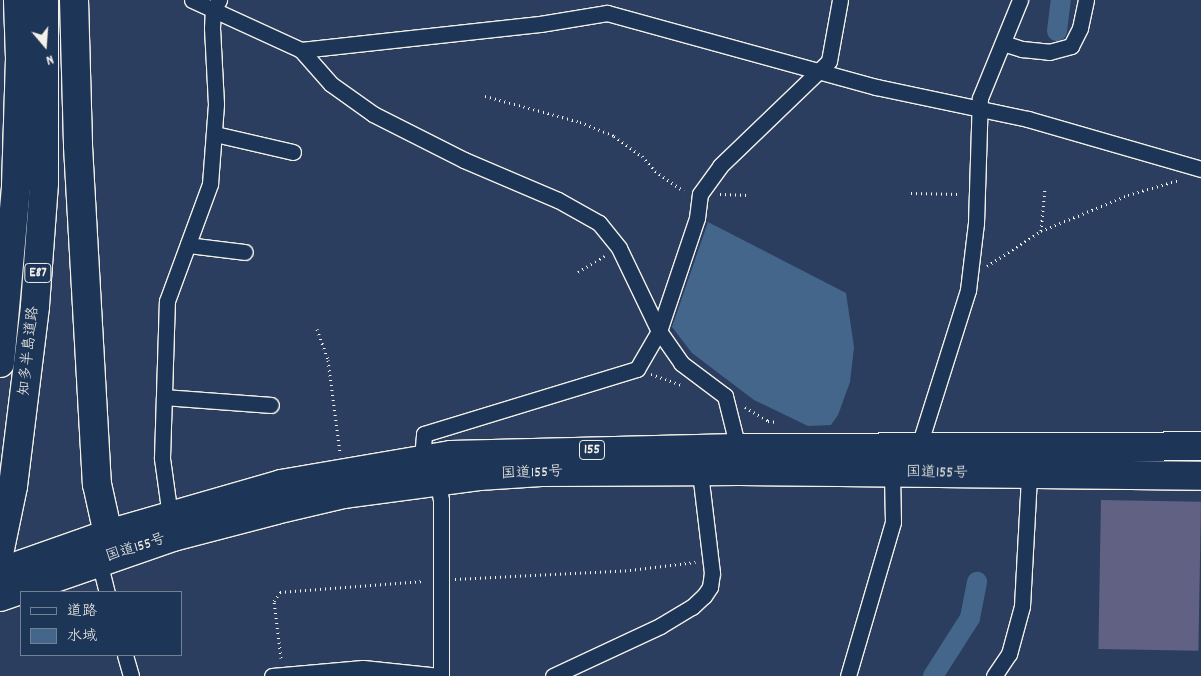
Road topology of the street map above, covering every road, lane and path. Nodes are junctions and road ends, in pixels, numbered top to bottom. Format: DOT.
graph roads {
  1 [pos="18,0"];
  2 [pos="44,0"];
  3 [pos="74,0"];
  4 [pos="88,0"];
  5 [pos="192,0"];
  6 [pos="840,0"];
  7 [pos="1020,0"];
  8 [pos="1086,0"];
  9 [pos="216,5"];
  10 [pos="1003,43"];
  11 [pos="301,50"];
  12 [pos="822,69"];
  13 [pos="485,96"];
  14 [pos="981,108"];
  15 [pos="215,134"];
  16 [pos="293,152"];
  17 [pos="1201,169"];
  18 [pos="1188,177"];
  19 [pos="1045,188"];
  20 [pos="911,193"];
  21 [pos="700,194"];
  22 [pos="978,194"];
  23 [pos="750,195"];
  24 [pos="1041,231"];
  25 [pos="188,245"];
  26 [pos="619,248"];
  27 [pos="245,252"];
  28 [pos="578,272"];
  29 [pos="970,276"];
  30 [pos="317,329"];
  31 [pos="659,331"];
  32 [pos="0,363"];
  33 [pos="725,396"];
  34 [pos="164,397"];
  35 [pos="270,405"];
  36 [pos="777,422"];
  37 [pos="1201,446"];
  38 [pos="738,448"];
  39 [pos="422,458"];
  40 [pos="906,466"];
  41 [pos="700,472"];
  42 [pos="343,473"];
  43 [pos="1029,476"];
  44 [pos="1201,476"];
  45 [pos="438,483"];
  46 [pos="170,516"];
  47 [pos="114,545"];
  48 [pos="1,546"];
  49 [pos="710,559"];
  50 [pos="0,572"];
  51 [pos="441,580"];
  52 [pos="107,591"];
  53 [pos="0,597"];
  54 [pos="125,656"];
  55 [pos="278,675"];
  56 [pos="131,676"];
  57 [pos="441,676"];
  58 [pos="553,676"];
  59 [pos="848,676"];
  60 [pos="994,676"];
  1 -- 32 [label="highway, 知多半島道路 / E87"];
  2 -- 48 [label="highway, 知多半島道路 / E87"];
  3 -- 47 [label="highway"];
  4 -- 47 [label="highway"];
  5 -- 9 [label="street"];
  6 -- 12 [label="street"];
  7 -- 10 [label="street"];
  8 -- 10 [label="street"];
  9 -- 11 [label="street"];
  9 -- 15 [label="street"];
  10 -- 14 [label="street"];
  11 -- 12 [label="street"];
  11 -- 26 [label="street"];
  12 -- 14 [label="street"];
  12 -- 21 [label="street"];
  13 -- 21 [label="path"];
  14 -- 17 [label="street"];
  14 -- 22 [label="street"];
  15 -- 16 [label="street"];
  15 -- 25 [label="street"];
  18 -- 24 [label="path"];
  19 -- 24 [label="path"];
  20 -- 22 [label="path"];
  21 -- 23 [label="path"];
  21 -- 31 [label="street"];
  22 -- 29 [label="street"];
  24 -- 29 [label="path"];
  25 -- 27 [label="street"];
  25 -- 34 [label="street"];
  26 -- 28 [label="path"];
  26 -- 31 [label="street"];
  29 -- 40 [label="street"];
  30 -- 42 [label="path"];
  31 -- 33 [label="street"];
  31 -- 39 [label="street"];
  33 -- 36 [label="path"];
  33 -- 38 [label="street"];
  34 -- 35 [label="street"];
  34 -- 46 [label="street"];
  37 -- 40 [label="highway, 国道155号 / 155"];
  38 -- 39 [label="highway, 国道155号 / 155"];
  38 -- 40 [label="highway, 国道155号 / 155"];
  39 -- 42 [label="highway, 国道155号 / 155"];
  40 -- 41 [label="highway, 国道155号 / 155"];
  40 -- 43 [label="highway, 国道155号 / 155"];
  40 -- 59 [label="street"];
  41 -- 45 [label="highway, 国道155号 / 155"];
  41 -- 49 [label="street"];
  42 -- 46 [label="highway, 国道155号 / 155"];
  43 -- 44 [label="highway, 国道155号 / 155"];
  43 -- 60 [label="street"];
  45 -- 47 [label="highway, 国道155号 / 155"];
  45 -- 51 [label="street"];
  46 -- 47 [label="highway, 国道155号 / 155"];
  47 -- 50 [label="highway, 国道155号 / 155"];
  47 -- 52 [label="street"];
  47 -- 53 [label="highway, 国道155号 / 155"];
  49 -- 51 [label="path"];
  49 -- 58 [label="street"];
  51 -- 55 [label="path"];
  51 -- 57 [label="street"];
  54 -- 56 [label="street"];
  55 -- 57 [label="street"];
}
